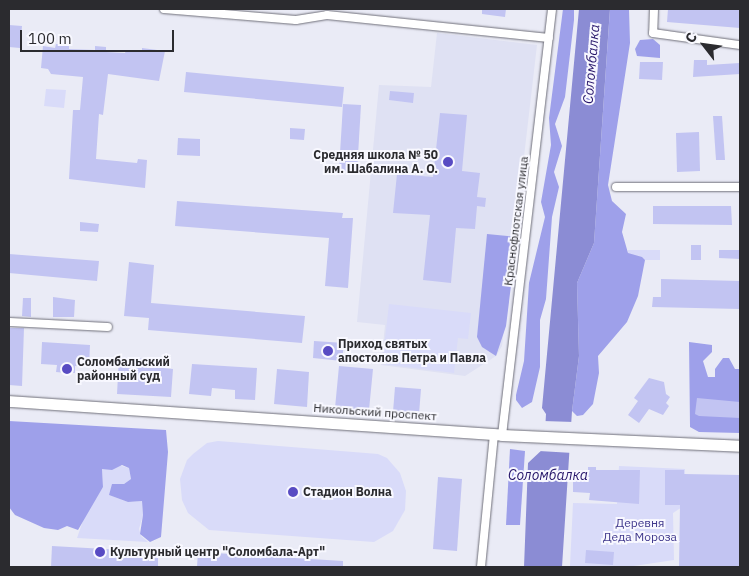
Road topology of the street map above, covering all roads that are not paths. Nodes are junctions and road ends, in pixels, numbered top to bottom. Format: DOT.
graph roads {
  1 [pos="164,9"];
  2 [pos="552,9"];
  3 [pos="654,9"];
  4 [pos="549,38"];
  5 [pos="740,46"];
  6 [pos="616,187"];
  7 [pos="740,187"];
  8 [pos="9,322"];
  9 [pos="108,327"];
  10 [pos="9,401"];
  11 [pos="498,435"];
  12 [pos="740,446"];
  13 [pos="481,567"];
  1 -- 4 [label="street"];
  2 -- 4 [label="street, Краснофлотская улица"];
  3 -- 5 [label="street"];
  4 -- 11 [label="street, Краснофлотская улица"];
  6 -- 7 [label="street"];
  8 -- 9 [label="street"];
  10 -- 11 [label="main road, Никольский проспект"];
  11 -- 12 [label="main road, Никольский проспект"];
  11 -- 13 [label="street, Краснофлотская улица"];
}
